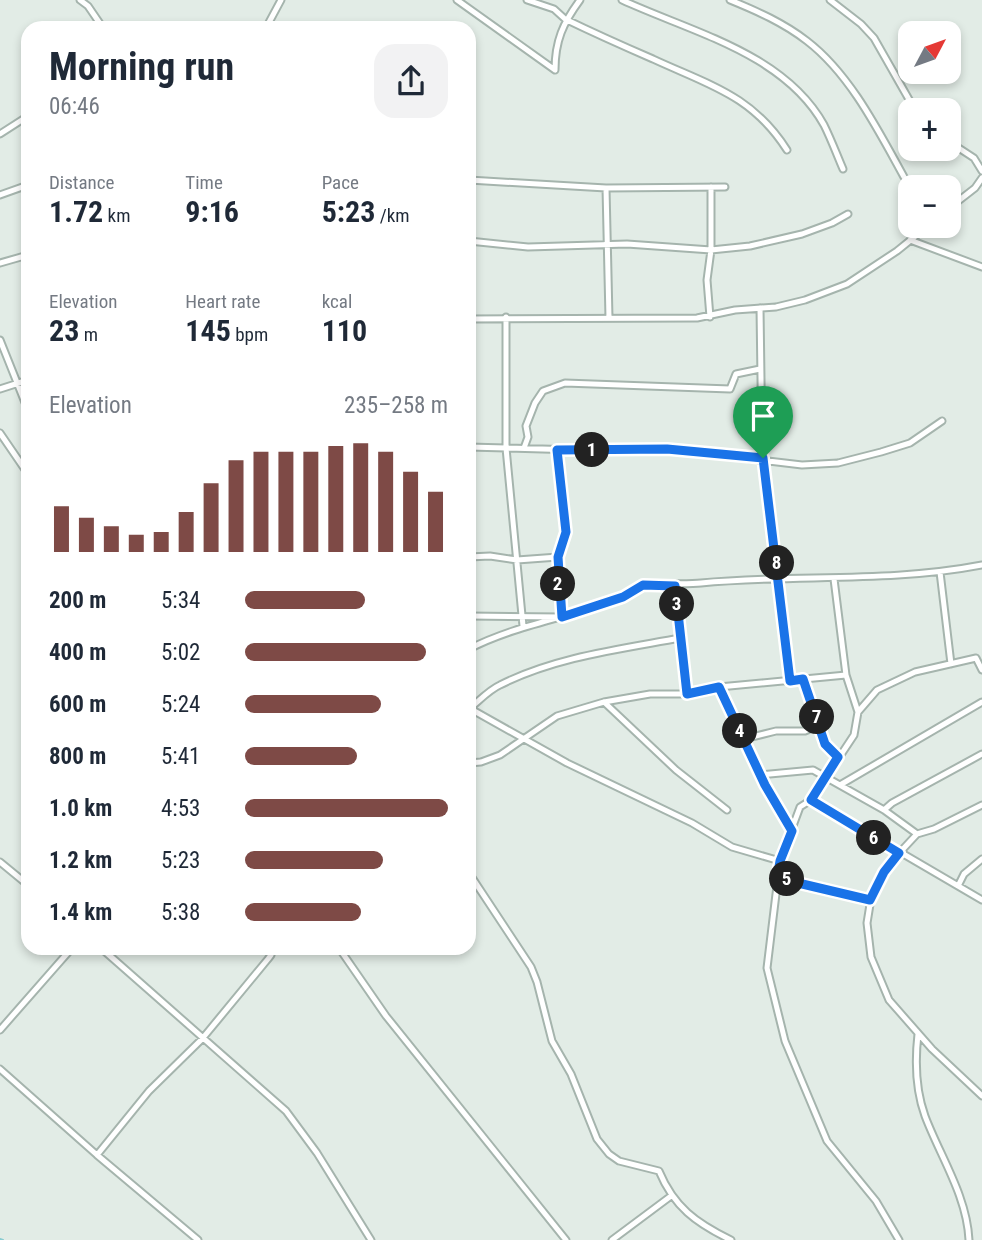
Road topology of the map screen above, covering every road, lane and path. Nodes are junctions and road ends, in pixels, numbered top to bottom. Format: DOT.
graph roads {
  1 [pos="80,0"];
  2 [pos="281,0"];
  3 [pos="457,0"];
  4 [pos="527,0"];
  5 [pos="580,0"];
  6 [pos="622,0"];
  7 [pos="730,0"];
  8 [pos="830,0"];
  9 [pos="565,19"];
  10 [pos="98,21"];
  11 [pos="270,21"];
  12 [pos="908,98"];
  13 [pos="21,120"];
  14 [pos="0,134"];
  15 [pos="787,150"];
  16 [pos="961,150"];
  17 [pos="843,169"];
  18 [pos="982,171"];
  19 [pos="903,175"];
  20 [pos="982,178"];
  21 [pos="476,180"];
  22 [pos="711,187"];
  23 [pos="725,187"];
  24 [pos="21,188"];
  25 [pos="606,188"];
  26 [pos="0,195"];
  27 [pos="961,199"];
  28 [pos="848,214"];
  29 [pos="913,238"];
  30 [pos="910,240"];
  31 [pos="476,241"];
  32 [pos="606,246"];
  33 [pos="711,250"];
  34 [pos="21,257"];
  35 [pos="0,262"];
  36 [pos="982,267"];
  37 [pos="760,308"];
  38 [pos="506,317"];
  39 [pos="710,317"];
  40 [pos="476,318"];
  41 [pos="609,318"];
  42 [pos="0,340"];
  43 [pos="760,369"];
  44 [pos="21,382"];
  45 [pos="16,383"];
  46 [pos="0,389"];
  47 [pos="21,394"];
  48 [pos="942,421"];
  49 [pos="0,433"];
  50 [pos="476,447"];
  51 [pos="506,448"];
  52 [pos="524,448"];
  53 [pos="557,450"];
  54 [pos="763,458"];
  55 [pos="21,463"];
  56 [pos="476,557"];
  57 [pos="558,557"];
  58 [pos="517,560"];
  59 [pos="982,565"];
  60 [pos="940,572"];
  61 [pos="779,578"];
  62 [pos="834,579"];
  63 [pos="675,586"];
  64 [pos="476,616"];
  65 [pos="522,617"];
  66 [pos="562,617"];
  67 [pos="523,626"];
  68 [pos="680,638"];
  69 [pos="476,646"];
  70 [pos="951,664"];
  71 [pos="982,670"];
  72 [pos="846,675"];
  73 [pos="803,679"];
  74 [pos="790,681"];
  75 [pos="719,687"];
  76 [pos="687,694"];
  77 [pos="604,702"];
  78 [pos="982,702"];
  79 [pos="476,703"];
  80 [pos="476,712"];
  81 [pos="858,712"];
  82 [pos="819,725"];
  83 [pos="524,739"];
  84 [pos="744,739"];
  85 [pos="982,754"];
  86 [pos="838,757"];
  87 [pos="476,762"];
  88 [pos="761,775"];
  89 [pos="826,777"];
  90 [pos="840,785"];
  91 [pos="811,800"];
  92 [pos="982,805"];
  93 [pos="727,810"];
  94 [pos="884,810"];
  95 [pos="792,831"];
  96 [pos="917,834"];
  97 [pos="899,853"];
  98 [pos="982,859"];
  99 [pos="780,861"];
  100 [pos="0,862"];
  101 [pos="777,878"];
  102 [pos="21,879"];
  103 [pos="476,884"];
  104 [pos="958,886"];
  105 [pos="870,900"];
  106 [pos="982,900"];
  107 [pos="66,955"];
  108 [pos="109,955"];
  109 [pos="271,955"];
  110 [pos="344,955"];
  111 [pos="0,1030"];
  112 [pos="918,1034"];
  113 [pos="202,1040"];
  114 [pos="0,1069"];
  115 [pos="982,1096"];
  116 [pos="97,1155"];
  117 [pos="671,1196"];
  118 [pos="198,1240"];
  119 [pos="371,1240"];
  120 [pos="566,1240"];
  121 [pos="612,1240"];
  122 [pos="731,1240"];
  123 [pos="899,1240"];
  124 [pos="969,1240"];
  1 -- 10 [label="street"];
  2 -- 11 [label="street"];
  3 -- 9 [label="street"];
  4 -- 9 [label="street"];
  5 -- 9 [label="street"];
  6 -- 17 [label="street"];
  7 -- 19 [label="street"];
  8 -- 12 [label="street"];
  9 -- 15 [label="street"];
  13 -- 14 [label="street"];
  16 -- 18 [label="street"];
  20 -- 27 [label="street"];
  21 -- 25 [label="street"];
  22 -- 23 [label="street"];
  22 -- 25 [label="street"];
  22 -- 33 [label="street"];
  24 -- 26 [label="street"];
  25 -- 32 [label="street"];
  28 -- 33 [label="street"];
  29 -- 30 [label="street"];
  30 -- 36 [label="street"];
  30 -- 37 [label="street"];
  31 -- 32 [label="street"];
  32 -- 33 [label="street"];
  32 -- 41 [label="street"];
  33 -- 39 [label="street"];
  34 -- 35 [label="street"];
  37 -- 39 [label="street"];
  37 -- 43 [label="street"];
  38 -- 40 [label="street"];
  38 -- 41 [label="street"];
  38 -- 51 [label="street"];
  39 -- 41 [label="street"];
  42 -- 45 [label="street"];
  43 -- 52 [label="street"];
  43 -- 54 [label="street"];
  44 -- 45 [label="street"];
  45 -- 46 [label="street"];
  45 -- 47 [label="street"];
  48 -- 54 [label="street"];
  49 -- 55 [label="street"];
  50 -- 51 [label="street"];
  51 -- 52 [label="street"];
  51 -- 58 [label="street"];
  52 -- 53 [label="street"];
  53 -- 54 [label="street"];
  53 -- 57 [label="street"];
  54 -- 61 [label="street"];
  56 -- 58 [label="street"];
  57 -- 58 [label="street"];
  57 -- 66 [label="street"];
  58 -- 65 [label="street"];
  59 -- 60 [label="street"];
  60 -- 62 [label="street"];
  60 -- 70 [label="street"];
  61 -- 62 [label="street"];
  61 -- 63 [label="street"];
  61 -- 74 [label="street"];
  62 -- 72 [label="street"];
  63 -- 66 [label="street"];
  63 -- 68 [label="street"];
  64 -- 65 [label="street"];
  65 -- 66 [label="street"];
  65 -- 67 [label="street"];
  66 -- 67 [label="street"];
  67 -- 69 [label="street"];
  68 -- 76 [label="street"];
  68 -- 79 [label="street"];
  70 -- 71 [label="street"];
  70 -- 81 [label="street"];
  72 -- 73 [label="street"];
  72 -- 81 [label="street"];
  73 -- 74 [label="street"];
  73 -- 82 [label="street"];
  74 -- 75 [label="street"];
  75 -- 76 [label="street"];
  75 -- 84 [label="street"];
  76 -- 77 [label="street"];
  77 -- 83 [label="street"];
  77 -- 93 [label="street"];
  78 -- 90 [label="street"];
  80 -- 83 [label="street"];
  81 -- 86 [label="street"];
  82 -- 84 [label="street"];
  82 -- 86 [label="street"];
  83 -- 87 [label="street"];
  83 -- 99 [label="street"];
  84 -- 88 [label="street"];
  85 -- 94 [label="street"];
  86 -- 89 [label="street"];
  88 -- 89 [label="street"];
  88 -- 95 [label="street"];
  89 -- 90 [label="street"];
  89 -- 91 [label="street"];
  90 -- 94 [label="street"];
  91 -- 95 [label="street"];
  91 -- 97 [label="street"];
  92 -- 96 [label="street"];
  94 -- 96 [label="street"];
  95 -- 99 [label="street"];
  96 -- 97 [label="street"];
  97 -- 104 [label="street"];
  97 -- 105 [label="street"];
  98 -- 104 [label="street"];
  99 -- 101 [label="street"];
  100 -- 102 [label="street"];
  101 -- 105 [label="street"];
  101 -- 123 [label="street"];
  103 -- 117 [label="street"];
  104 -- 106 [label="street"];
  105 -- 112 [label="street"];
  107 -- 111 [label="street"];
  108 -- 113 [label="street"];
  109 -- 113 [label="street"];
  110 -- 120 [label="street"];
  112 -- 115 [label="street"];
  112 -- 124 [label="street"];
  113 -- 116 [label="street"];
  113 -- 119 [label="street"];
  114 -- 116 [label="street"];
  116 -- 118 [label="street"];
  117 -- 121 [label="street"];
  117 -- 122 [label="street"];
}
